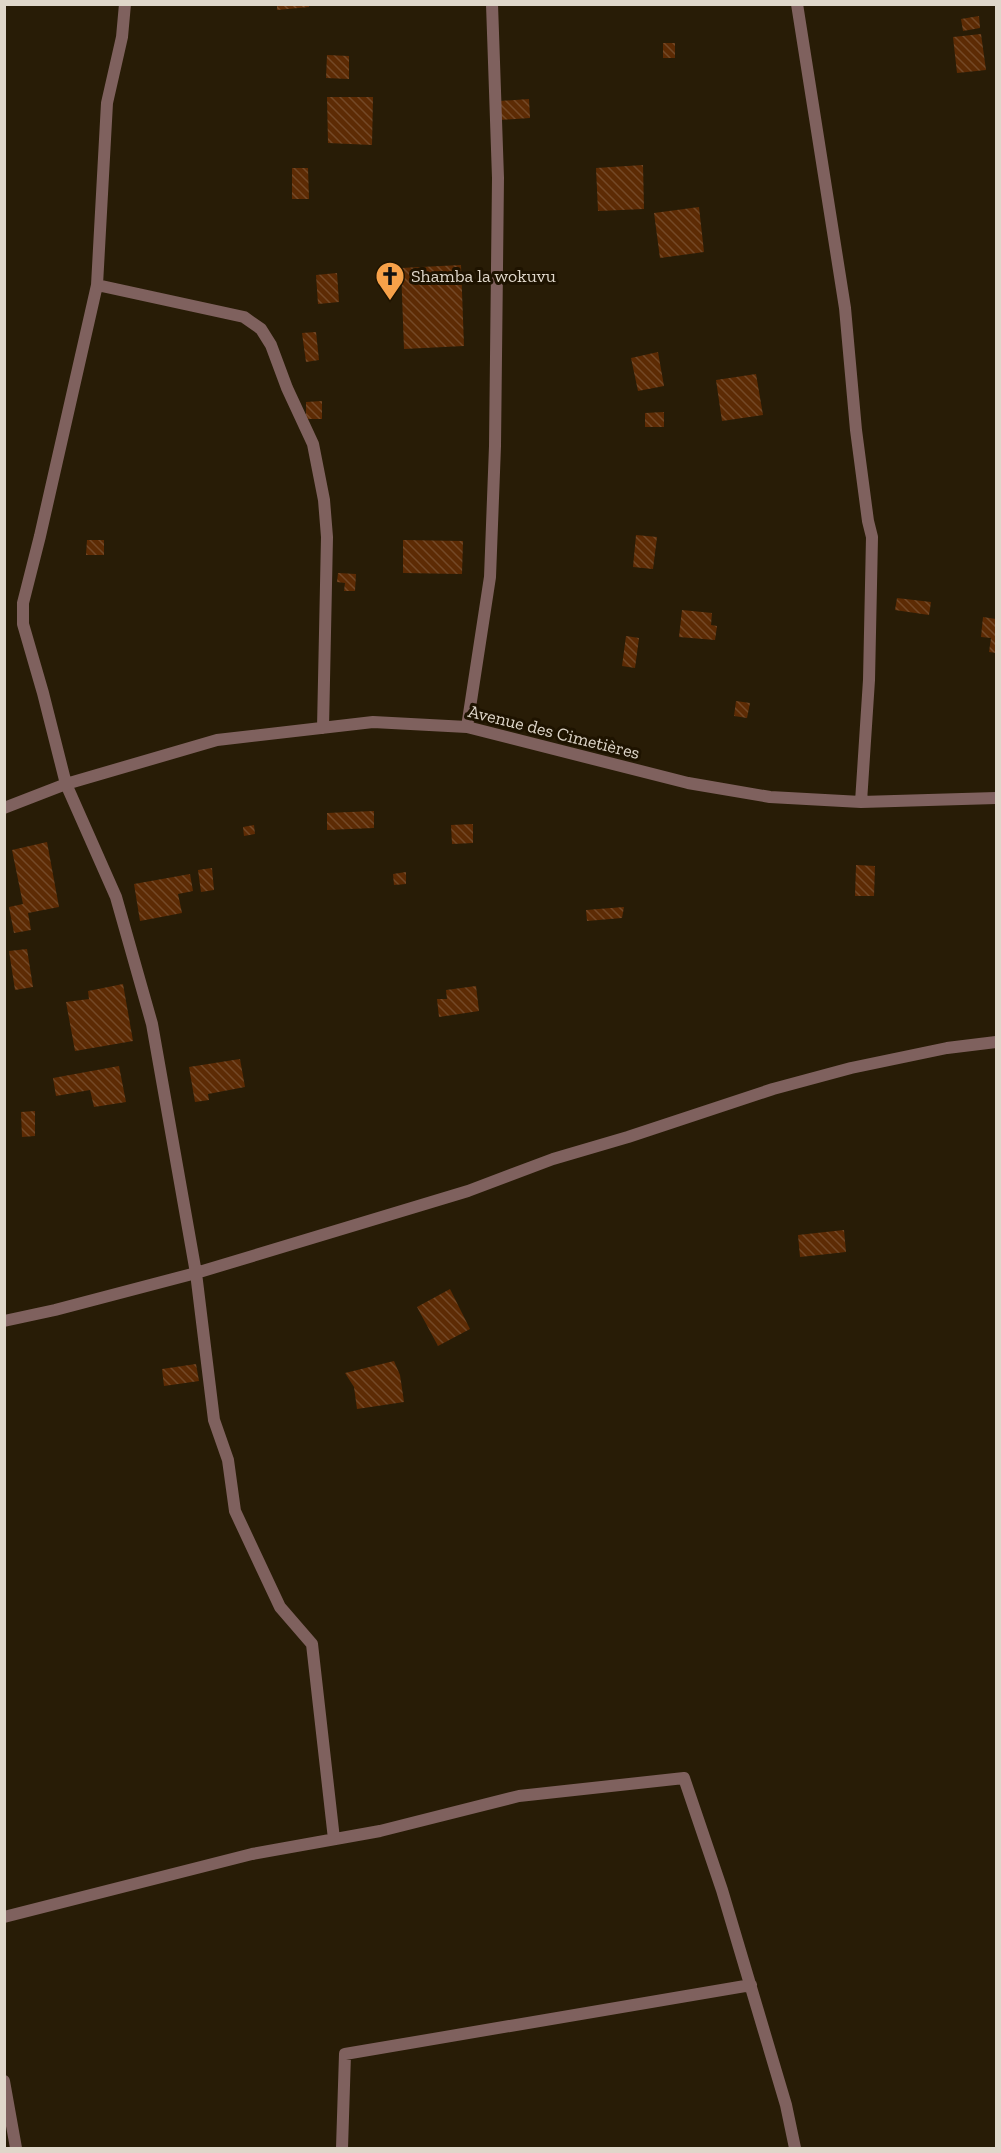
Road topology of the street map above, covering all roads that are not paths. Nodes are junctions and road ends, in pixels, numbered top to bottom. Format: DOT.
graph roads {
  1 [pos="125,4"];
  2 [pos="492,4"];
  3 [pos="796,4"];
  4 [pos="97,285"];
  5 [pos="467,727"];
  6 [pos="323,728"];
  7 [pos="66,784"];
  8 [pos="996,798"];
  9 [pos="861,802"];
  10 [pos="4,808"];
  11 [pos="996,1042"];
  12 [pos="196,1273"];
  13 [pos="4,1321"];
  14 [pos="334,1839"];
  15 [pos="4,1917"];
  16 [pos="751,1985"];
  17 [pos="4,2081"];
  18 [pos="16,2148"];
  19 [pos="342,2148"];
  20 [pos="795,2148"];
  1 -- 4 [label="street"];
  2 -- 5 [label="street"];
  3 -- 9 [label="street"];
  4 -- 6 [label="street"];
  4 -- 7 [label="street"];
  5 -- 6 [label="street, Avenue des Cimetières"];
  5 -- 9 [label="street, Avenue des Cimetières"];
  6 -- 7 [label="street, Avenue des Cimetières"];
  7 -- 10 [label="street, Avenue des Cimetières"];
  7 -- 12 [label="street"];
  8 -- 9 [label="street, Avenue des Cimetières"];
  11 -- 12 [label="street"];
  12 -- 13 [label="street"];
  12 -- 14 [label="street"];
  14 -- 15 [label="street"];
  14 -- 16 [label="street"];
  16 -- 19 [label="street"];
  16 -- 20 [label="street"];
  17 -- 18 [label="street"];
}
